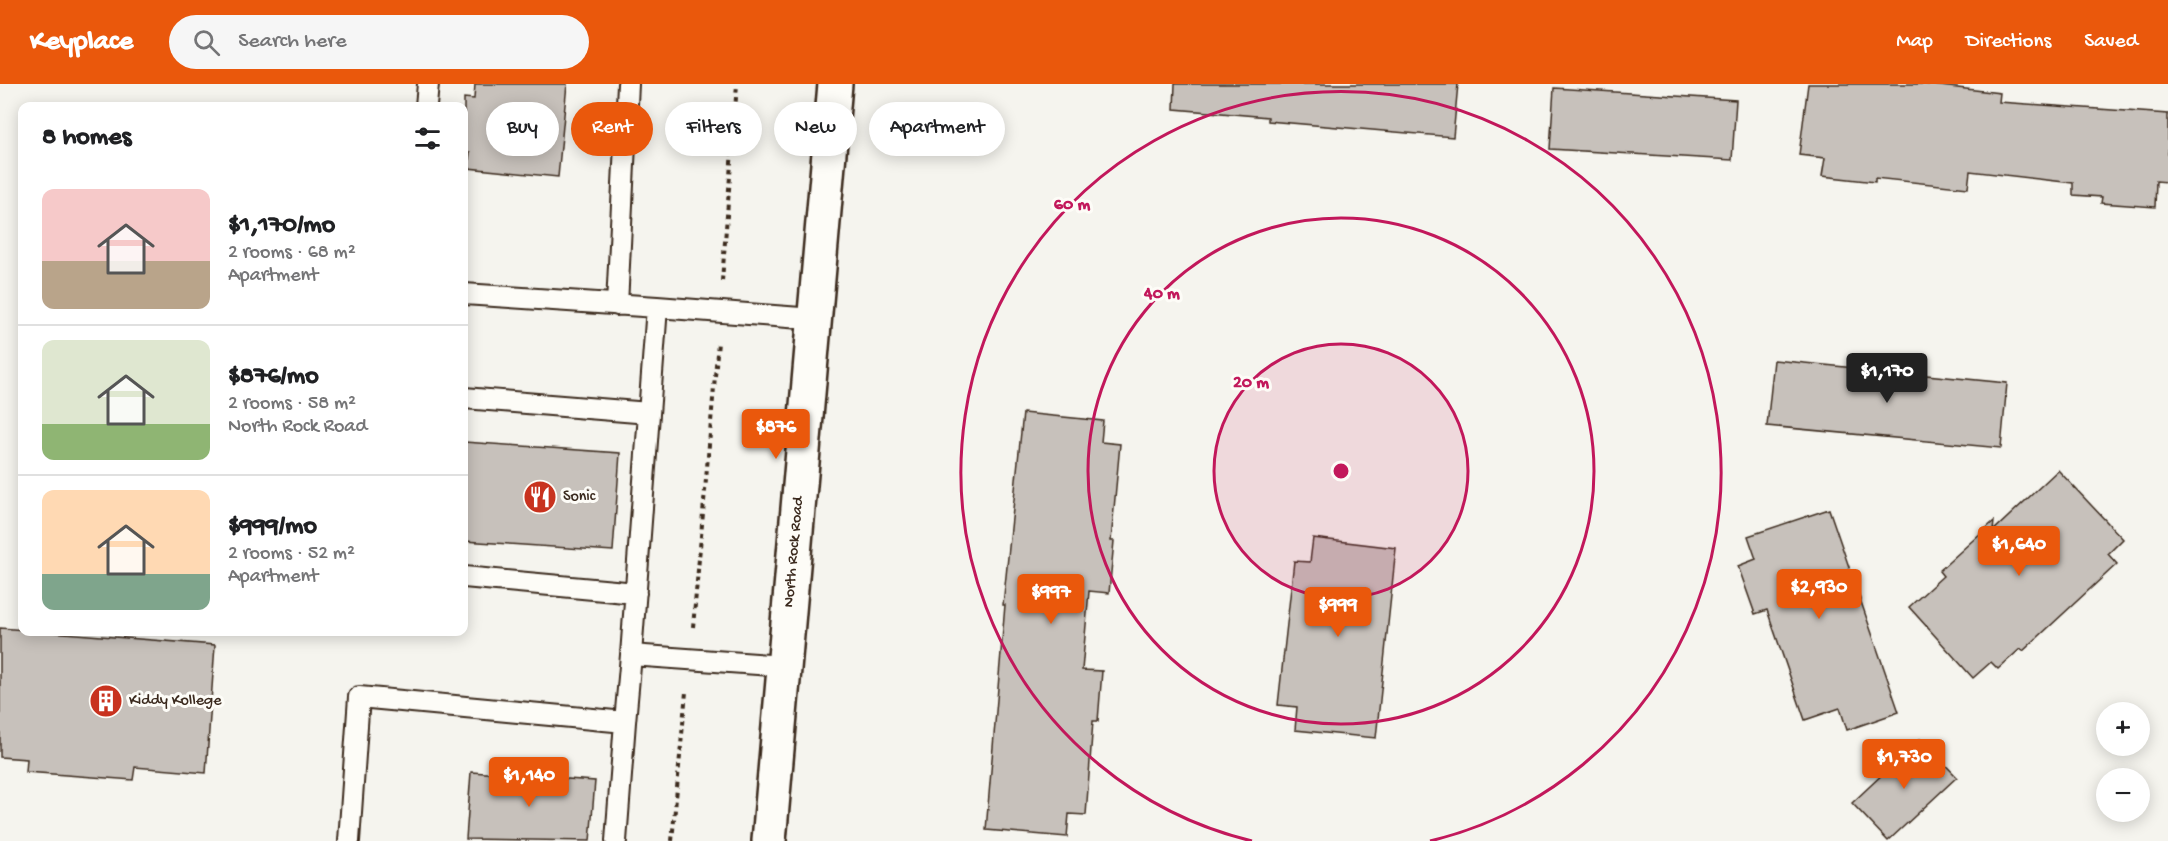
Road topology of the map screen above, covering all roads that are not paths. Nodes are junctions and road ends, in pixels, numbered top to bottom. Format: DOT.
graph roads {
  1 [pos="428,84"];
  2 [pos="628,84"];
  3 [pos="835,84"];
  4 [pos="426,102"];
  5 [pos="468,294"];
  6 [pos="617,305"];
  7 [pos="657,308"];
  8 [pos="814,319"];
  9 [pos="468,398"];
  10 [pos="649,413"];
  11 [pos="468,578"];
  12 [pos="636,592"];
  13 [pos="631,655"];
  14 [pos="784,666"];
  15 [pos="625,722"];
  16 [pos="349,841"];
  17 [pos="616,841"];
  18 [pos="769,841"];
  1 -- 4 [label="lane"];
  2 -- 6 [label="lane"];
  3 -- 8 [label="main road, North Rock Road"];
  5 -- 6 [label="lane"];
  6 -- 7 [label="lane"];
  7 -- 8 [label="lane"];
  7 -- 10 [label="lane"];
  8 -- 14 [label="main road, North Rock Road"];
  9 -- 10 [label="lane"];
  10 -- 12 [label="lane"];
  11 -- 12 [label="lane"];
  12 -- 13 [label="lane"];
  13 -- 14 [label="lane"];
  13 -- 15 [label="lane"];
  14 -- 18 [label="main road, North Rock Road"];
  15 -- 16 [label="lane"];
  15 -- 17 [label="lane"];
}
